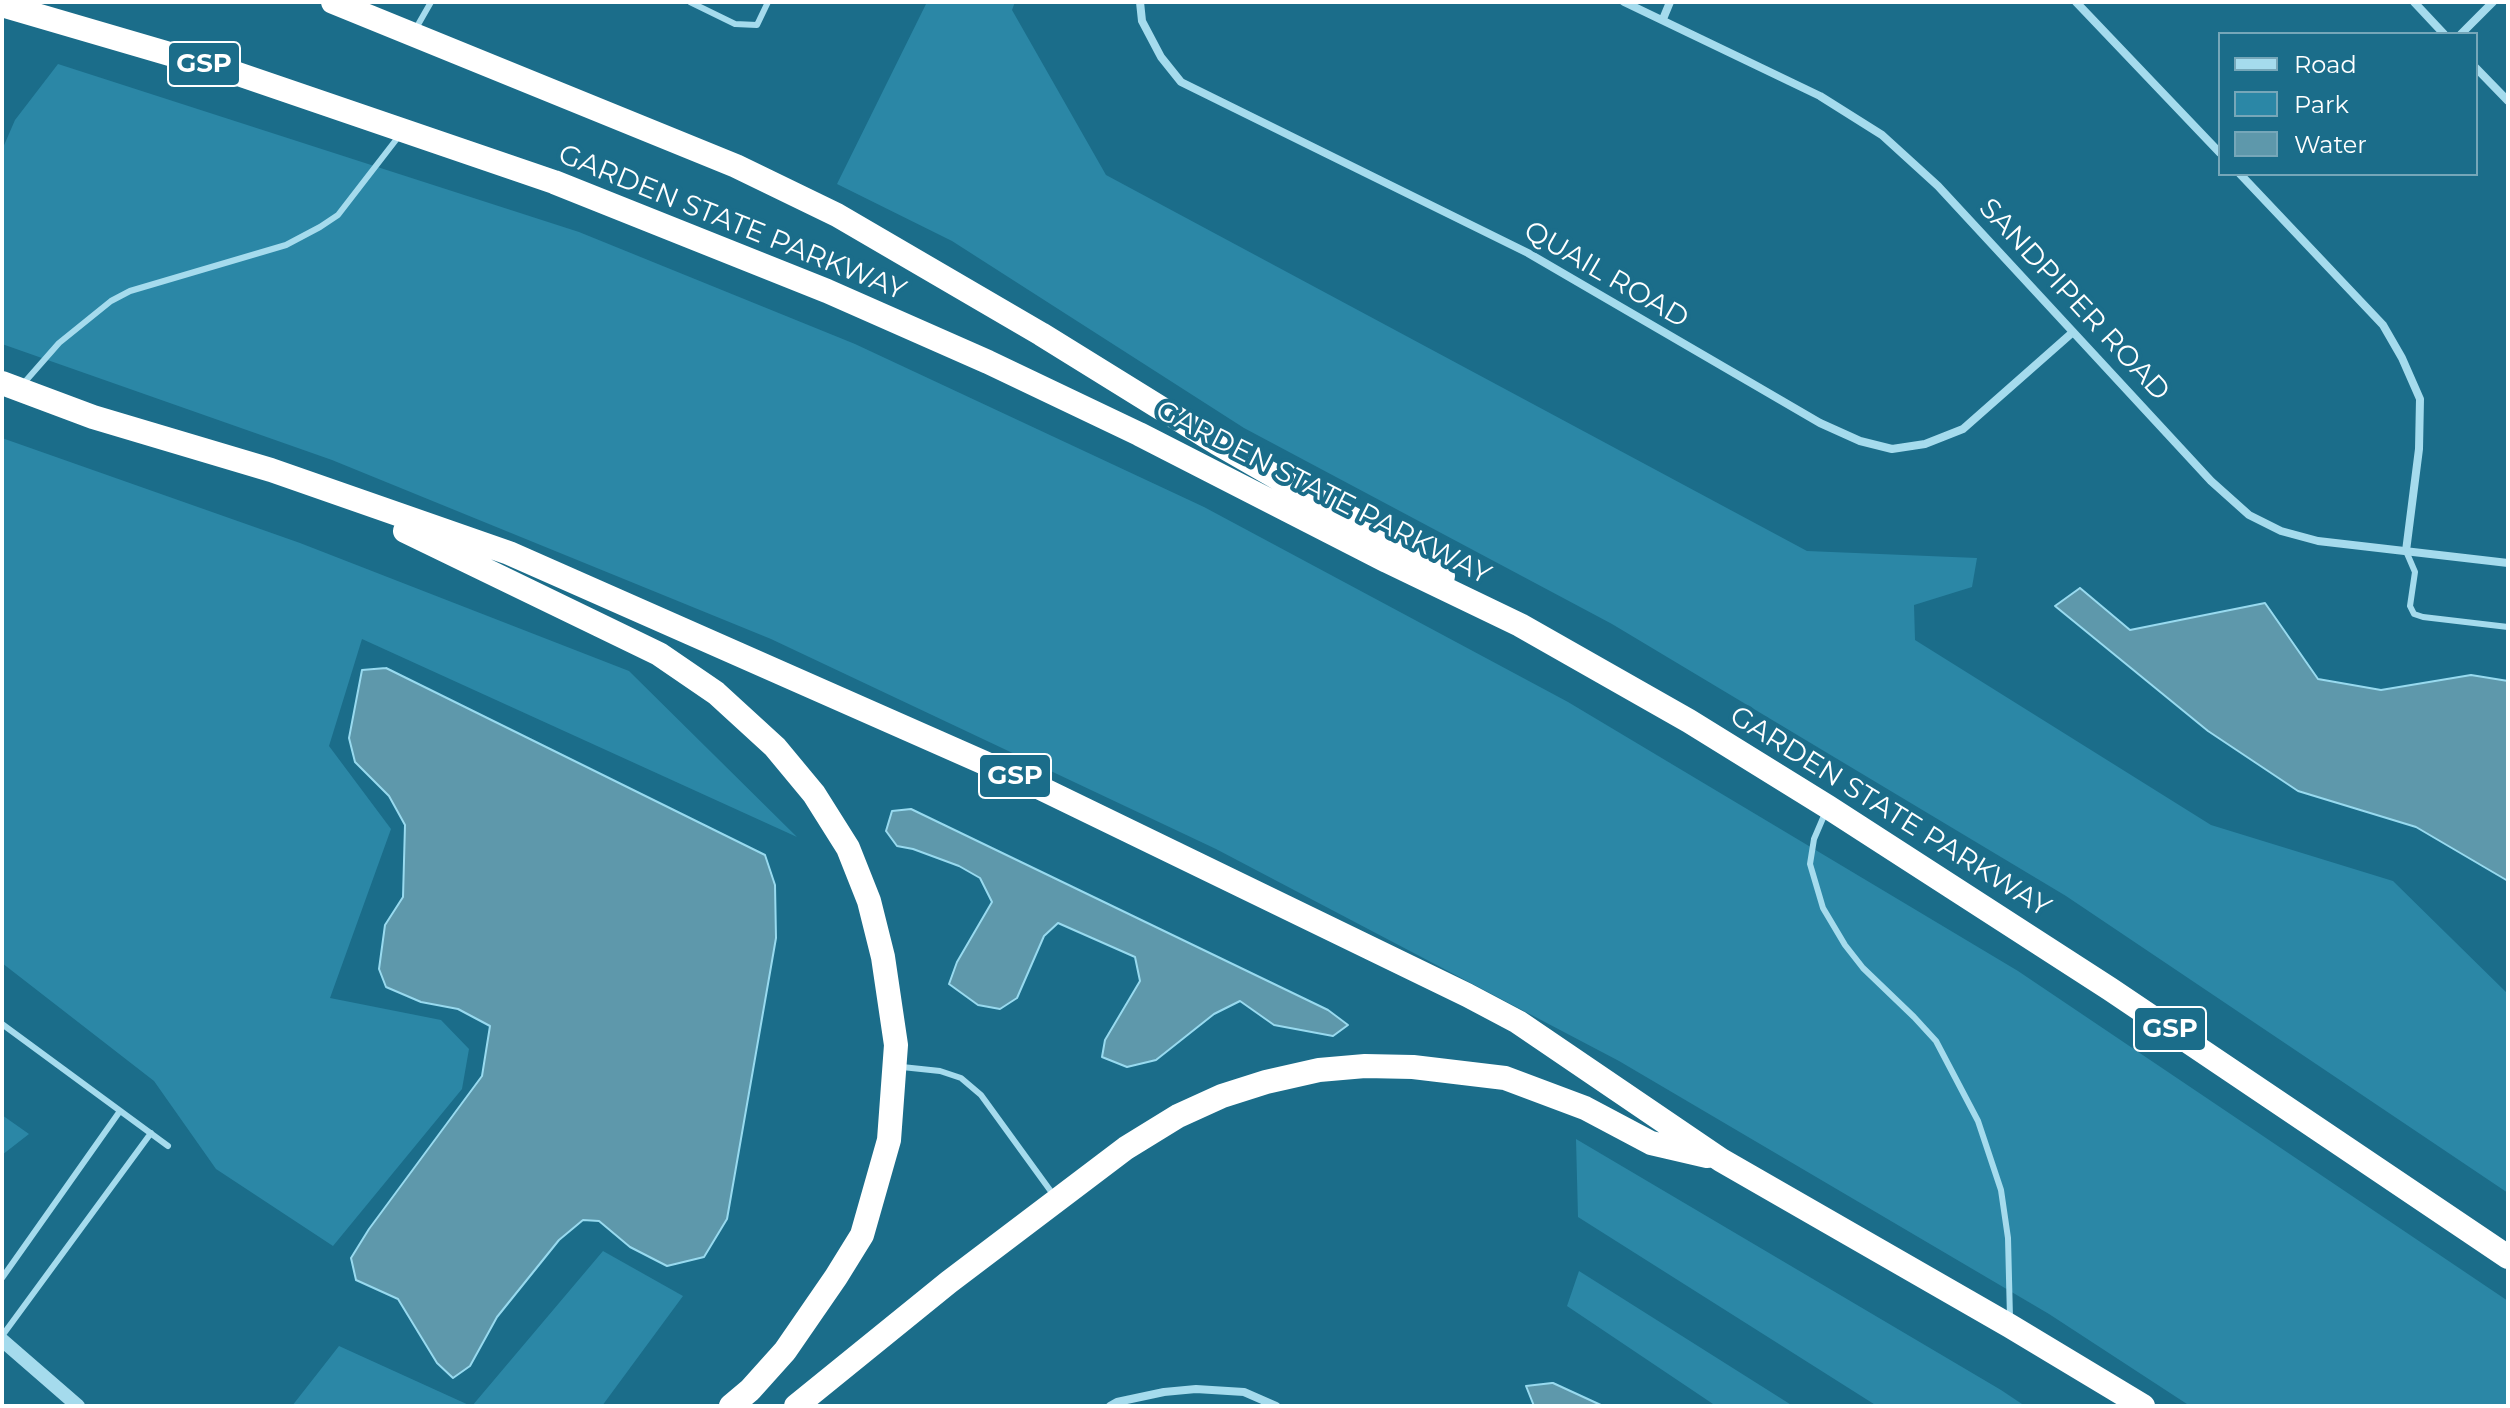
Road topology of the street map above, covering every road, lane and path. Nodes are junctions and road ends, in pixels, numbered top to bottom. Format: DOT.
graph roads {
  1 [pos="333,2"];
  2 [pos="431,2"];
  3 [pos="690,2"];
  4 [pos="768,2"];
  5 [pos="1140,2"];
  6 [pos="1624,2"];
  7 [pos="1670,2"];
  8 [pos="2076,2"];
  9 [pos="2414,2"];
  10 [pos="2493,2"];
  11 [pos="2,5"];
  12 [pos="1663,19"];
  13 [pos="2442,32"];
  14 [pos="2463,32"];
  15 [pos="413,35"];
  16 [pos="2478,70"];
  17 [pos="2508,101"];
  18 [pos="405,129"];
  19 [pos="2218,151"];
  20 [pos="2242,176"];
  21 [pos="2073,332"];
  22 [pos="10,386"];
  23 [pos="271,470"];
  24 [pos="2406,551"];
  25 [pos="2508,563"];
  26 [pos="1468,599"];
  27 [pos="2508,627"];
  28 [pos="1828,807"];
  29 [pos="2,1024"];
  30 [pos="894,1066"];
  31 [pos="120,1111"];
  32 [pos="151,1133"];
  33 [pos="168,1146"];
  34 [pos="1721,1160"];
  35 [pos="1058,1200"];
  36 [pos="2508,1257"];
  37 [pos="2,1278"];
  38 [pos="2010,1326"];
  39 [pos="2,1338"];
  40 [pos="78,1406"];
  41 [pos="731,1406"];
  42 [pos="796,1406"];
  43 [pos="1110,1406"];
  44 [pos="1276,1406"];
  45 [pos="2143,1406"];
  1 -- 15 [label="highway"];
  2 -- 15 [label="lane"];
  3 -- 4 [label="lane"];
  5 -- 21 [label="street, QUAIL ROAD"];
  6 -- 12 [label="street, SANDPIPER ROAD"];
  7 -- 12 [label="street"];
  8 -- 19 [label="street"];
  9 -- 13 [label="street"];
  10 -- 14 [label="street"];
  11 -- 18 [label="highway, GARDEN STATE PARKWAY / GSP"];
  12 -- 21 [label="street, SANDPIPER ROAD"];
  15 -- 26 [label="highway"];
  16 -- 17 [label="street"];
  18 -- 22 [label="lane"];
  18 -- 26 [label="highway, GARDEN STATE PARKWAY / GSP"];
  20 -- 24 [label="street"];
  21 -- 24 [label="street, SANDPIPER ROAD"];
  22 -- 23 [label="highway, GSP"];
  23 -- 30 [label="highway"];
  23 -- 34 [label="highway, GSP"];
  24 -- 25 [label="street, SANDPIPER ROAD"];
  24 -- 27 [label="lane"];
  26 -- 28 [label="highway, GARDEN STATE PARKWAY / GSP"];
  28 -- 36 [label="highway, GARDEN STATE PARKWAY / GSP"];
  28 -- 38 [label="lane"];
  29 -- 31 [label="lane"];
  30 -- 35 [label="lane"];
  30 -- 41 [label="highway"];
  31 -- 32 [label="lane"];
  31 -- 37 [label="lane"];
  32 -- 33 [label="lane"];
  32 -- 39 [label="lane"];
  34 -- 35 [label="highway"];
  34 -- 38 [label="highway, GSP"];
  35 -- 42 [label="highway"];
  38 -- 45 [label="highway, GSP"];
  39 -- 40 [label="street"];
  43 -- 44 [label="street"];
}
